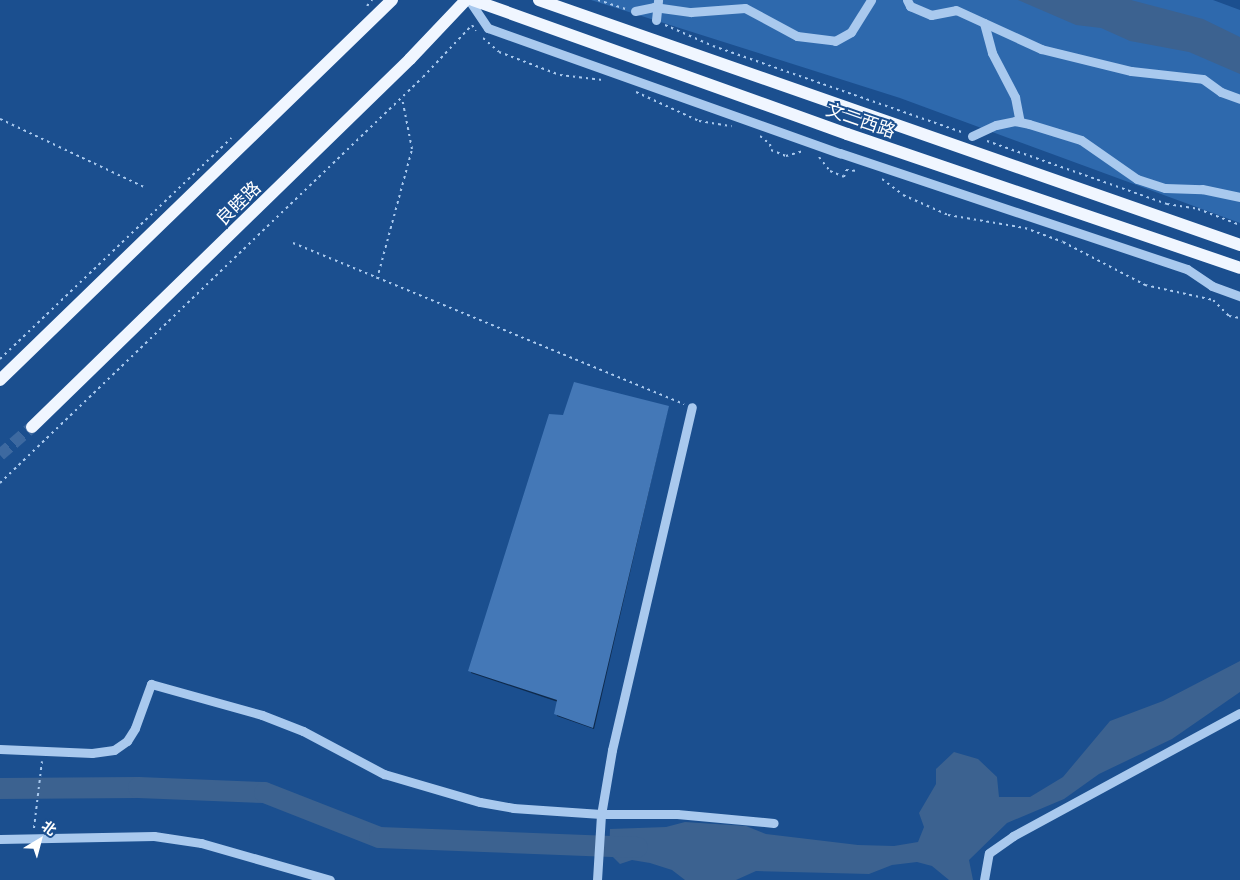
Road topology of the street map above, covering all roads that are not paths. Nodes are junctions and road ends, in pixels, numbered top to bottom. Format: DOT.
graph roads {
  1 [pos="392,0"];
  2 [pos="469,0"];
  3 [pos="540,0"];
  4 [pos="639,0"];
  5 [pos="871,0"];
  6 [pos="907,0"];
  7 [pos="658,4"];
  8 [pos="743,4"];
  9 [pos="656,20"];
  10 [pos="984,24"];
  11 [pos="1240,99"];
  12 [pos="1020,122"];
  13 [pos="972,136"];
  14 [pos="1240,197"];
  15 [pos="1240,245"];
  16 [pos="1240,268"];
  17 [pos="1240,296"];
  18 [pos="0,380"];
  19 [pos="692,407"];
  20 [pos="32,427"];
  21 [pos="1240,713"];
  22 [pos="0,749"];
  23 [pos="601,814"];
  24 [pos="774,823"];
  25 [pos="0,839"];
  26 [pos="330,880"];
  27 [pos="597,880"];
  28 [pos="984,880"];
  1 -- 18 [label="main road"];
  2 -- 16 [label="main road, 文二西路"];
  2 -- 17 [label="street"];
  2 -- 20 [label="main road, 良睦路"];
  3 -- 15 [label="main road, 文二西路"];
  4 -- 7 [label="street"];
  5 -- 8 [label="street"];
  6 -- 10 [label="street"];
  7 -- 8 [label="street"];
  7 -- 9 [label="street"];
  10 -- 11 [label="street"];
  10 -- 12 [label="street"];
  12 -- 13 [label="street"];
  12 -- 14 [label="street"];
  19 -- 23 [label="street"];
  21 -- 28 [label="street"];
  22 -- 23 [label="street"];
  23 -- 24 [label="street"];
  23 -- 27 [label="street"];
  25 -- 26 [label="street"];
}
